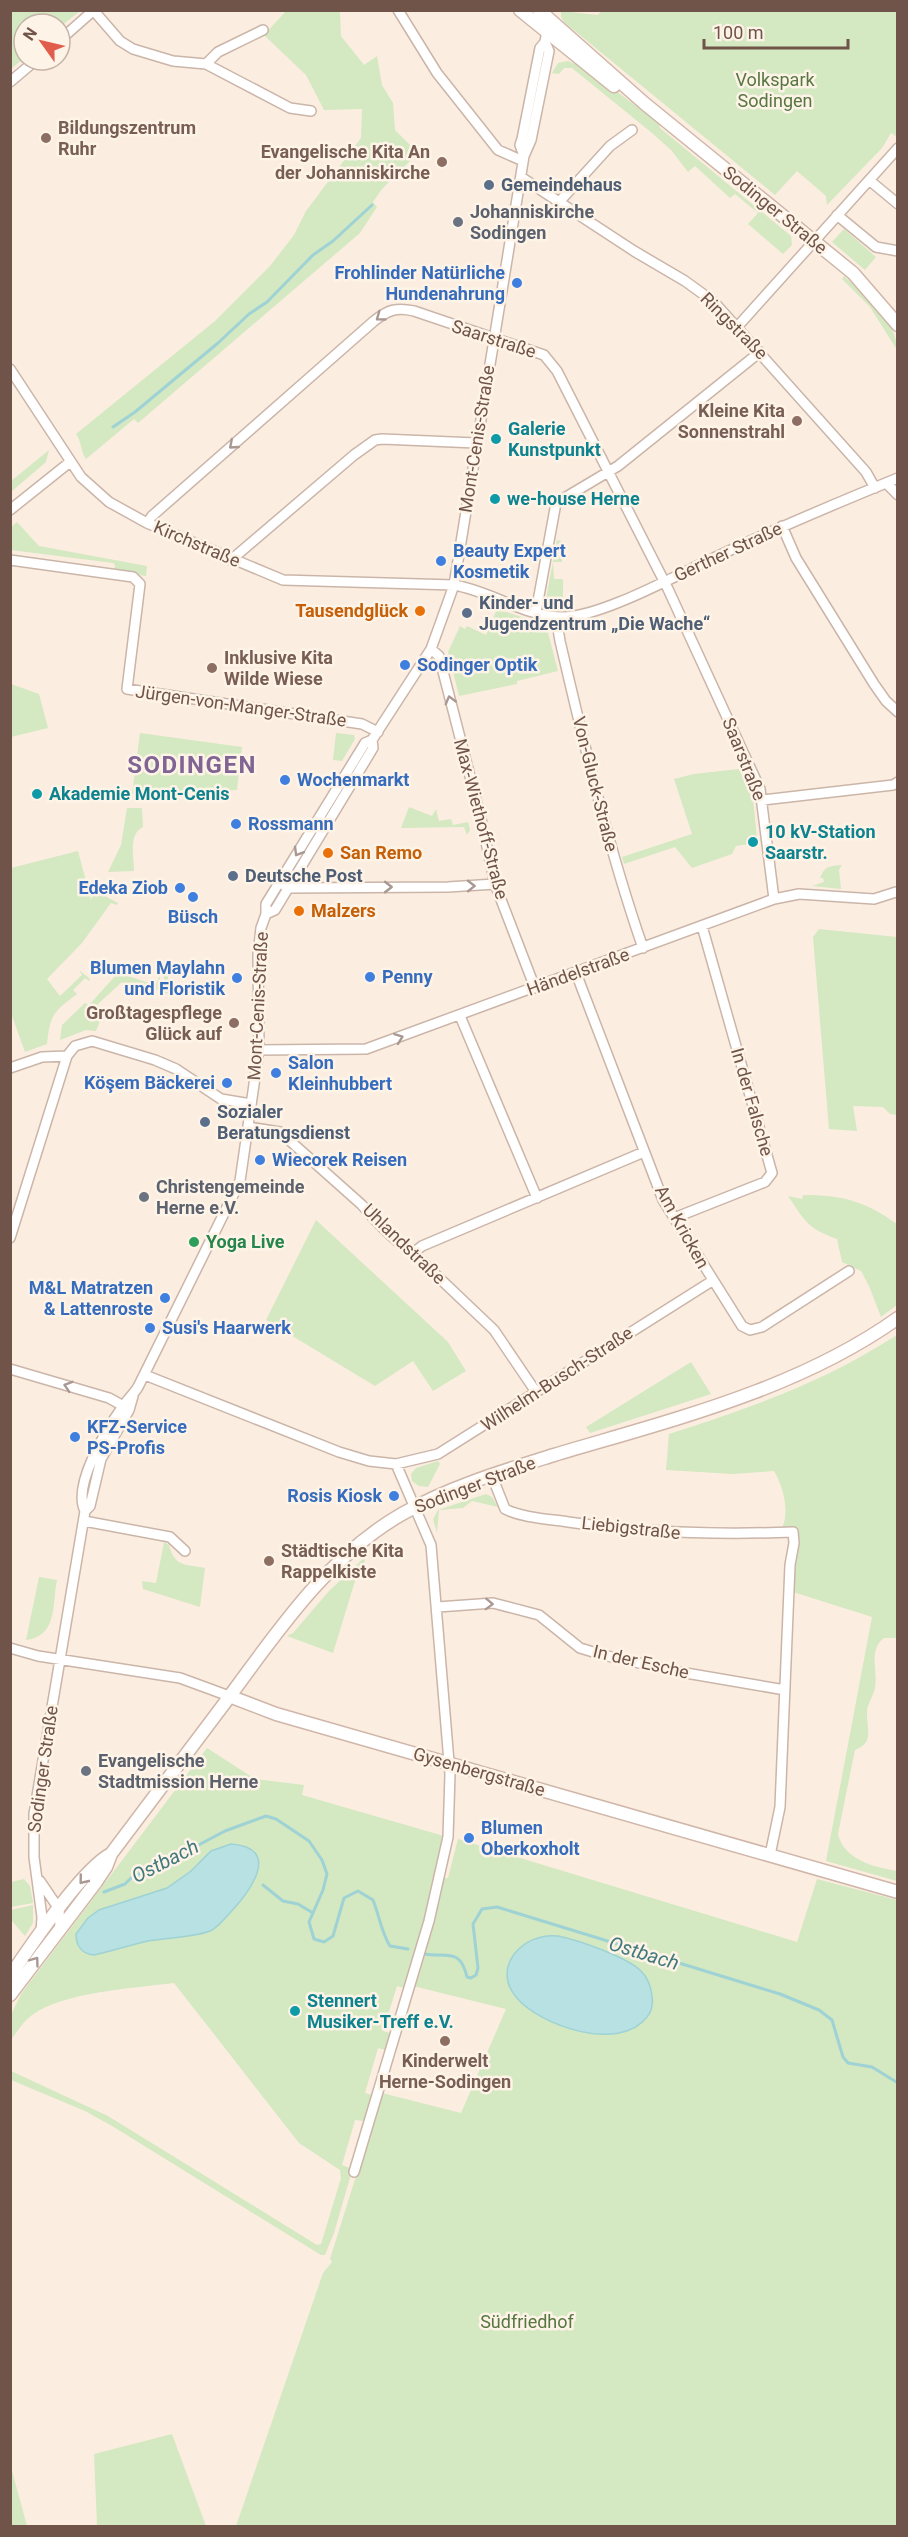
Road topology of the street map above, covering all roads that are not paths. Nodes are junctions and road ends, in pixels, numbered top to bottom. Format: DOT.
graph roads {
  1 [pos="398,10"];
  2 [pos="520,10"];
  3 [pos="94,11"];
  4 [pos="545,13"];
  5 [pos="72,30"];
  6 [pos="263,30"];
  7 [pos="546,37"];
  8 [pos="206,64"];
  9 [pos="22,72"];
  10 [pos="10,82"];
  11 [pos="644,103"];
  12 [pos="311,111"];
  13 [pos="632,130"];
  14 [pos="897,148"];
  15 [pos="523,158"];
  16 [pos="521,177"];
  17 [pos="869,180"];
  18 [pos="560,201"];
  19 [pos="897,204"];
  20 [pos="837,215"];
  21 [pos="814,242"];
  22 [pos="897,251"];
  23 [pos="738,326"];
  24 [pos="897,326"];
  25 [pos="494,339"];
  26 [pos="760,352"];
  27 [pos="10,369"];
  28 [pos="476,443"];
  29 [pos="70,462"];
  30 [pos="609,471"];
  31 [pos="897,478"];
  32 [pos="886,483"];
  33 [pos="875,488"];
  34 [pos="897,495"];
  35 [pos="10,510"];
  36 [pos="147,523"];
  37 [pos="782,526"];
  38 [pos="10,560"];
  39 [pos="231,560"];
  40 [pos="664,581"];
  41 [pos="454,585"];
  42 [pos="536,612"];
  43 [pos="556,617"];
  44 [pos="431,649"];
  45 [pos="897,712"];
  46 [pos="375,736"];
  47 [pos="897,782"];
  48 [pos="763,800"];
  49 [pos="495,884"];
  50 [pos="284,885"];
  51 [pos="896,892"];
  52 [pos="774,899"];
  53 [pos="702,926"];
  54 [pos="643,948"];
  55 [pos="576,973"];
  56 [pos="535,988"];
  57 [pos="460,1016"];
  58 [pos="259,1050"];
  59 [pos="67,1056"];
  60 [pos="10,1068"];
  61 [pos="251,1104"];
  62 [pos="248,1127"];
  63 [pos="644,1152"];
  64 [pos="537,1198"];
  65 [pos="674,1218"];
  66 [pos="10,1238"];
  67 [pos="413,1253"];
  68 [pos="849,1271"];
  69 [pos="712,1281"];
  70 [pos="897,1318"];
  71 [pos="10,1369"];
  72 [pos="145,1375"];
  73 [pos="536,1392"];
  74 [pos="126,1408"];
  75 [pos="396,1464"];
  76 [pos="492,1476"];
  77 [pos="415,1507"];
  78 [pos="85,1516"];
  79 [pos="185,1551"];
  80 [pos="438,1607"];
  81 [pos="10,1648"];
  82 [pos="59,1659"];
  83 [pos="785,1690"];
  84 [pos="229,1696"];
  85 [pos="449,1764"];
  86 [pos="111,1854"];
  87 [pos="770,1855"];
  88 [pos="38,1879"];
  89 [pos="897,1892"];
  90 [pos="59,1909"];
  91 [pos="60,1927"];
  92 [pos="40,1934"];
  93 [pos="10,1976"];
  94 [pos="10,1995"];
  95 [pos="354,2172"];
  1 -- 15 [label="street"];
  2 -- 7 [label="main road, Sodinger Straße"];
  3 -- 5 [label="street"];
  3 -- 8 [label="street"];
  4 -- 7 [label="main road, Mont-Cenis-Straße"];
  4 -- 11 [label="main road, Sodinger Straße"];
  6 -- 8 [label="street"];
  7 -- 11 [label="main road, Sodinger Straße"];
  7 -- 15 [label="street, Mont-Cenis-Straße"];
  8 -- 12 [label="street"];
  9 -- 10 [label="street"];
  11 -- 21 [label="main road, Sodinger Straße"];
  13 -- 18 [label="street"];
  14 -- 17 [label="street"];
  15 -- 16 [label="street, Mont-Cenis-Straße"];
  16 -- 18 [label="street, Ringstraße"];
  16 -- 25 [label="street, Mont-Cenis-Straße"];
  17 -- 19 [label="street"];
  17 -- 20 [label="street"];
  18 -- 23 [label="street, Ringstraße"];
  20 -- 21 [label="street"];
  20 -- 22 [label="street"];
  21 -- 23 [label="street"];
  21 -- 24 [label="main road, Sodinger Straße"];
  23 -- 26 [label="street, Ringstraße"];
  25 -- 28 [label="street, Mont-Cenis-Straße"];
  25 -- 30 [label="street, Saarstraße"];
  25 -- 36 [label="street, Saarstraße, one-way"];
  26 -- 30 [label="street"];
  26 -- 33 [label="street, Ringstraße"];
  27 -- 29 [label="street, Kirchstraße"];
  28 -- 39 [label="street"];
  28 -- 41 [label="street, Mont-Cenis-Straße"];
  29 -- 35 [label="street"];
  29 -- 36 [label="street, Kirchstraße"];
  30 -- 40 [label="street, Saarstraße"];
  30 -- 42 [label="street"];
  31 -- 32 [label="street, Gerther Straße"];
  32 -- 33 [label="street, Gerther Straße"];
  32 -- 34 [label="street"];
  33 -- 37 [label="street, Gerther Straße"];
  36 -- 39 [label="street, Kirchstraße"];
  37 -- 40 [label="street, Gerther Straße"];
  37 -- 45 [label="street"];
  38 -- 46 [label="street, Jürgen-von-Manger-Straße"];
  39 -- 41 [label="street, Kirchstraße"];
  40 -- 43 [label="street, Gerther Straße"];
  40 -- 48 [label="street, Saarstraße"];
  41 -- 42 [label="street, Gerther Straße"];
  41 -- 44 [label="street, Mont-Cenis-Straße"];
  42 -- 43 [label="street, Gerther Straße"];
  43 -- 54 [label="street, Von-Gluck-Straße"];
  44 -- 46 [label="street, Mont-Cenis-Straße"];
  49 -- 44 [label="street, Max-Wiethoff-Straße, one-way"];
  46 -- 50 [label="street, Mont-Cenis-Straße"];
  47 -- 48 [label="street"];
  48 -- 52 [label="street, Saarstraße"];
  50 -- 49 [label="street, one-way"];
  49 -- 56 [label="street, Max-Wiethoff-Straße"];
  50 -- 58 [label="street, Mont-Cenis-Straße"];
  51 -- 52 [label="street, Händelstraße"];
  52 -- 53 [label="street, Händelstraße"];
  53 -- 54 [label="street, Händelstraße"];
  53 -- 65 [label="street, In der Falsche"];
  54 -- 55 [label="street, Händelstraße"];
  55 -- 56 [label="street, Händelstraße"];
  55 -- 63 [label="street, Am Kricken"];
  56 -- 57 [label="street, Händelstraße"];
  58 -- 57 [label="street, Händelstraße, one-way"];
  57 -- 64 [label="street"];
  58 -- 61 [label="street, Mont-Cenis-Straße"];
  59 -- 60 [label="street"];
  59 -- 61 [label="street"];
  59 -- 66 [label="street"];
  61 -- 62 [label="street, Mont-Cenis-Straße"];
  62 -- 67 [label="street, Uhlandstraße"];
  62 -- 72 [label="street, Mont-Cenis-Straße"];
  63 -- 64 [label="street"];
  63 -- 65 [label="street, Am Kricken"];
  64 -- 67 [label="street"];
  65 -- 69 [label="street, Am Kricken"];
  67 -- 73 [label="street, Uhlandstraße"];
  68 -- 69 [label="street, Am Kricken"];
  69 -- 73 [label="street, Wilhelm-Busch-Straße"];
  70 -- 76 [label="main road, Sodinger Straße"];
  74 -- 71 [label="street, one-way"];
  72 -- 74 [label="street, Mont-Cenis-Straße"];
  72 -- 75 [label="street"];
  73 -- 75 [label="street, Wilhelm-Busch-Straße"];
  74 -- 78 [label="street, Mont-Cenis-Straße"];
  75 -- 77 [label="street"];
  76 -- 77 [label="main road, Sodinger Straße"];
  76 -- 83 [label="street, Liebigstraße"];
  77 -- 80 [label="street"];
  77 -- 84 [label="main road, Sodinger Straße"];
  78 -- 79 [label="street"];
  78 -- 82 [label="street, Mont-Cenis-Straße"];
  80 -- 83 [label="street, In der Esche, one-way"];
  80 -- 85 [label="street"];
  81 -- 82 [label="street"];
  82 -- 84 [label="street, Gysenbergstraße"];
  82 -- 88 [label="street, Sodinger Straße"];
  83 -- 87 [label="street"];
  84 -- 85 [label="main road, Gysenbergstraße"];
  84 -- 86 [label="main road, Sodinger Straße"];
  85 -- 87 [label="main road, Gysenbergstraße"];
  85 -- 95 [label="street"];
  86 -- 90 [label="main road, Sodinger Straße, one-way"];
  86 -- 91 [label="main road, Sodinger Straße"];
  87 -- 89 [label="main road, Gysenbergstraße"];
  88 -- 90 [label="street, Sodinger Straße"];
  88 -- 92 [label="street, Sodinger Straße"];
  90 -- 91 [label="street"];
  90 -- 92 [label="main road, Sodinger Straße"];
  94 -- 91 [label="main road, Sodinger Straße, one-way"];
  92 -- 93 [label="main road, Sodinger Straße"];
}
